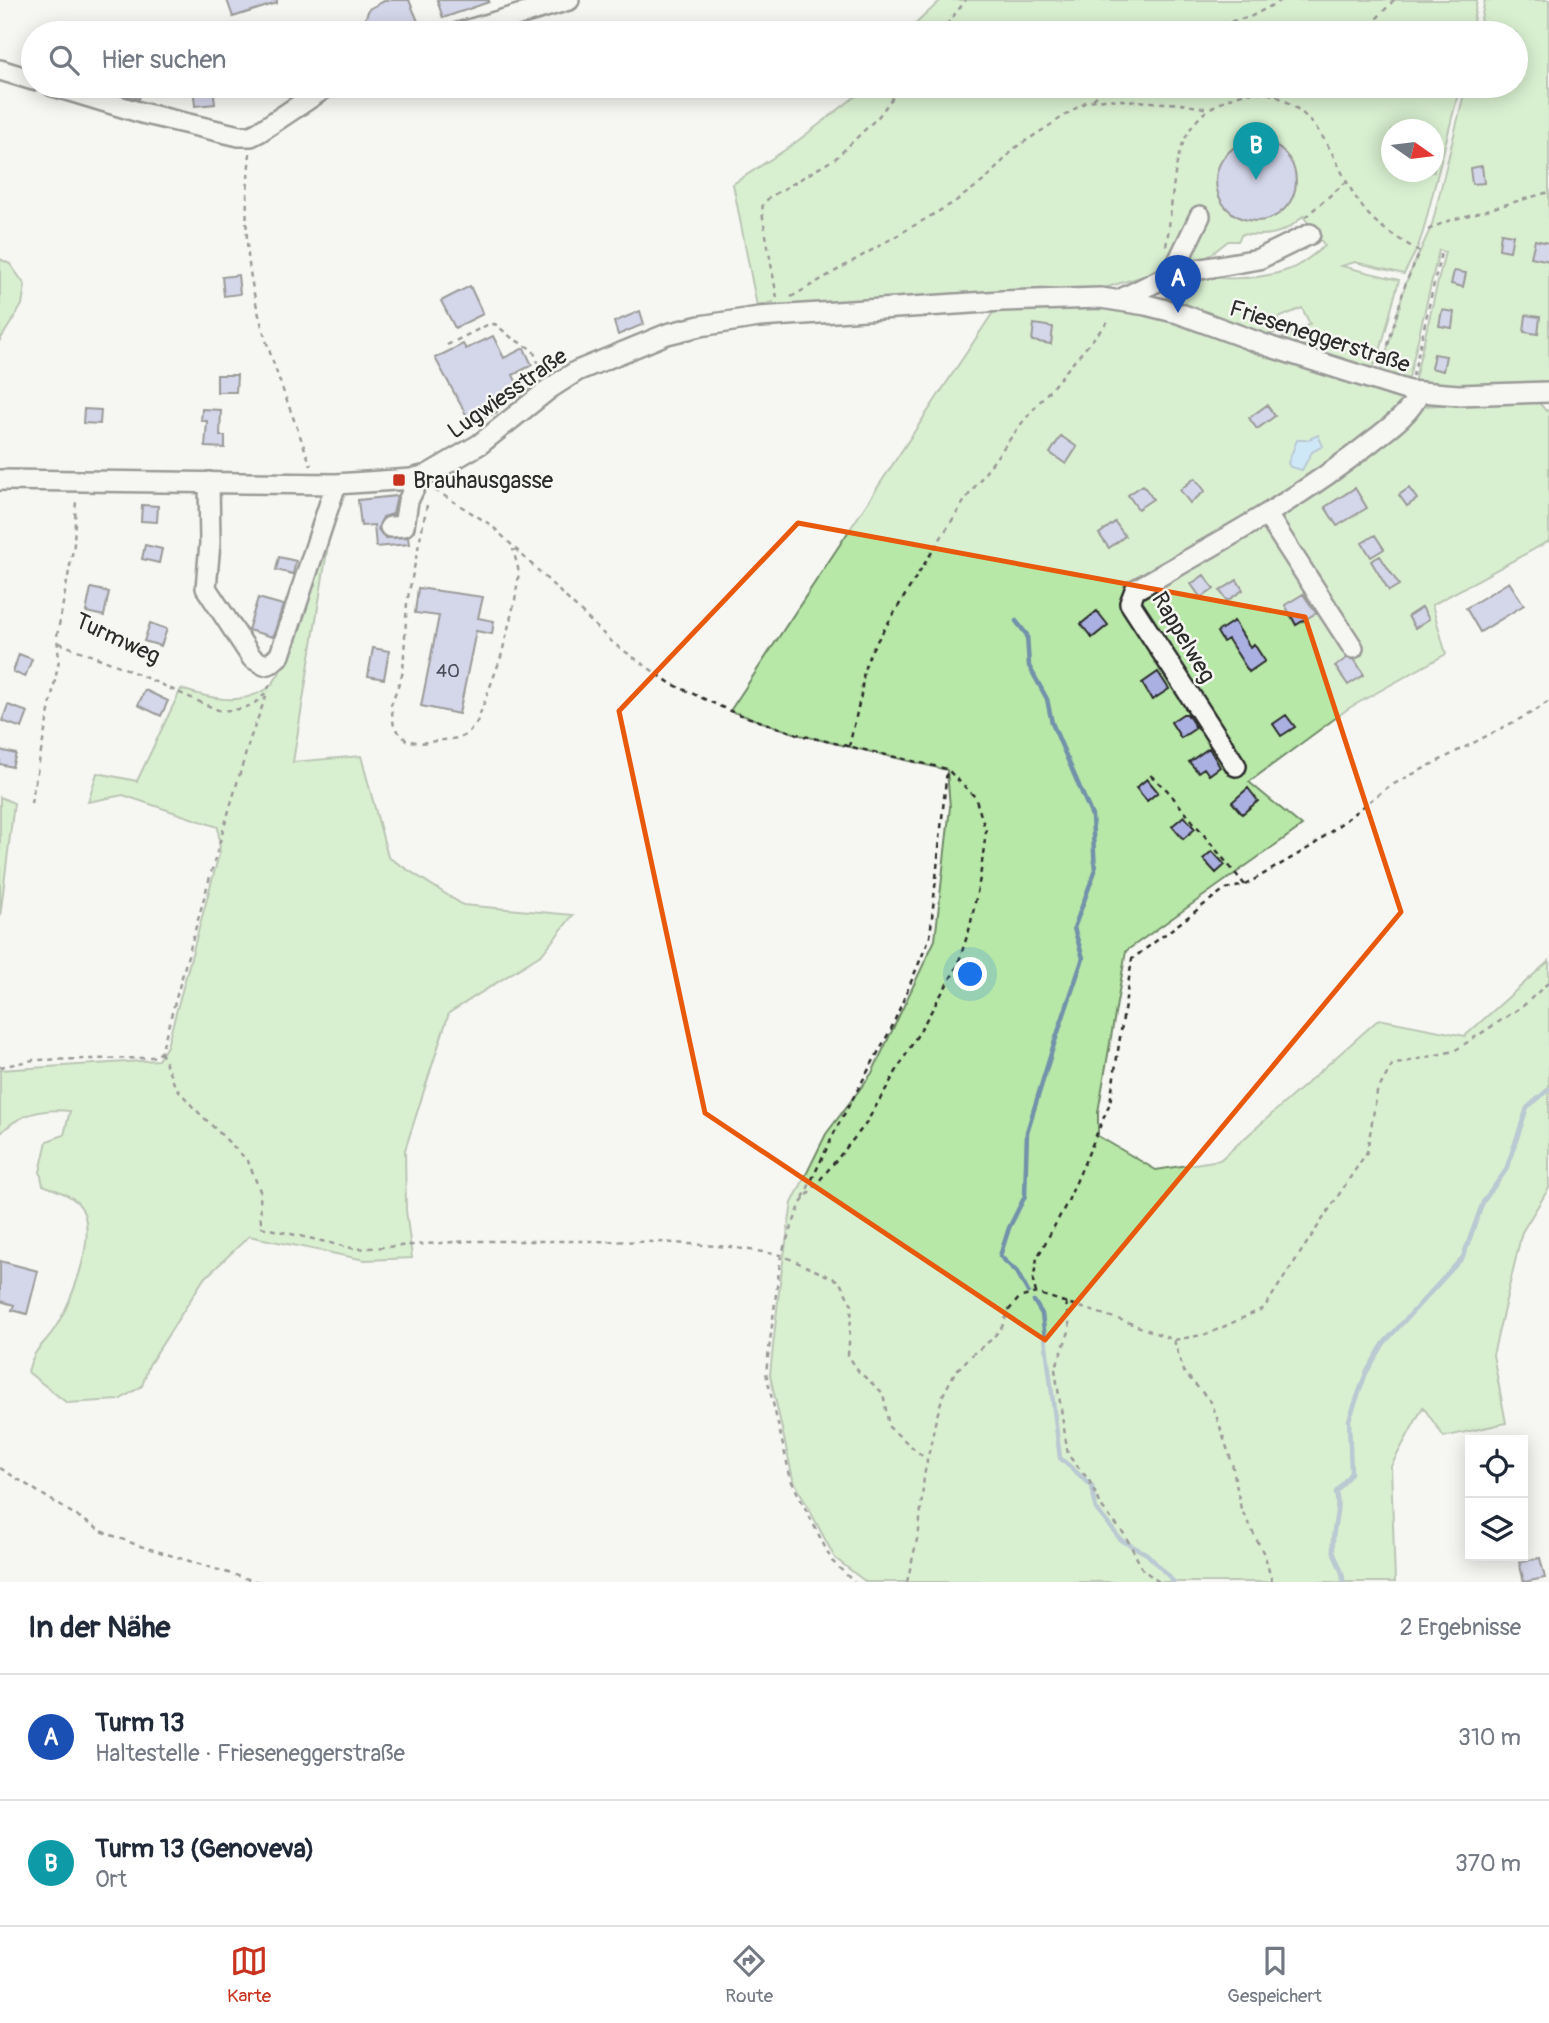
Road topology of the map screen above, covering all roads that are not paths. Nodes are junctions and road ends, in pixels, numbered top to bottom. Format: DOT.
graph roads {
  1 [pos="569,0"];
  2 [pos="498,21"];
  3 [pos="0,70"];
  4 [pos="21,76"];
  5 [pos="95,98"];
  6 [pos="310,98"];
  7 [pos="1200,216"];
  8 [pos="1310,234"];
  9 [pos="1172,274"];
  10 [pos="1122,299"];
  11 [pos="1414,392"];
  12 [pos="1549,392"];
  13 [pos="0,480"];
  14 [pos="209,482"];
  15 [pos="424,482"];
  16 [pos="327,484"];
  17 [pos="1267,515"];
  18 [pos="390,527"];
  19 [pos="1353,648"];
  20 [pos="1236,766"];
  1 -- 2 [label="street"];
  3 -- 4 [label="street"];
  5 -- 6 [label="street"];
  7 -- 9 [label="street"];
  8 -- 9 [label="street"];
  9 -- 10 [label="street"];
  10 -- 11 [label="street, Frieseneggerstraße"];
  10 -- 15 [label="street, Lugwiesstraße"];
  11 -- 12 [label="street, Frieseneggerstraße"];
  11 -- 17 [label="street, Rappelweg"];
  13 -- 14 [label="street, Lugwiesstraße"];
  14 -- 16 [label="street, Lugwiesstraße"];
  14 -- 16 [label="street"];
  15 -- 16 [label="street, Lugwiesstraße"];
  15 -- 18 [label="street"];
  17 -- 19 [label="street"];
  17 -- 20 [label="street, Rappelweg"];
}
